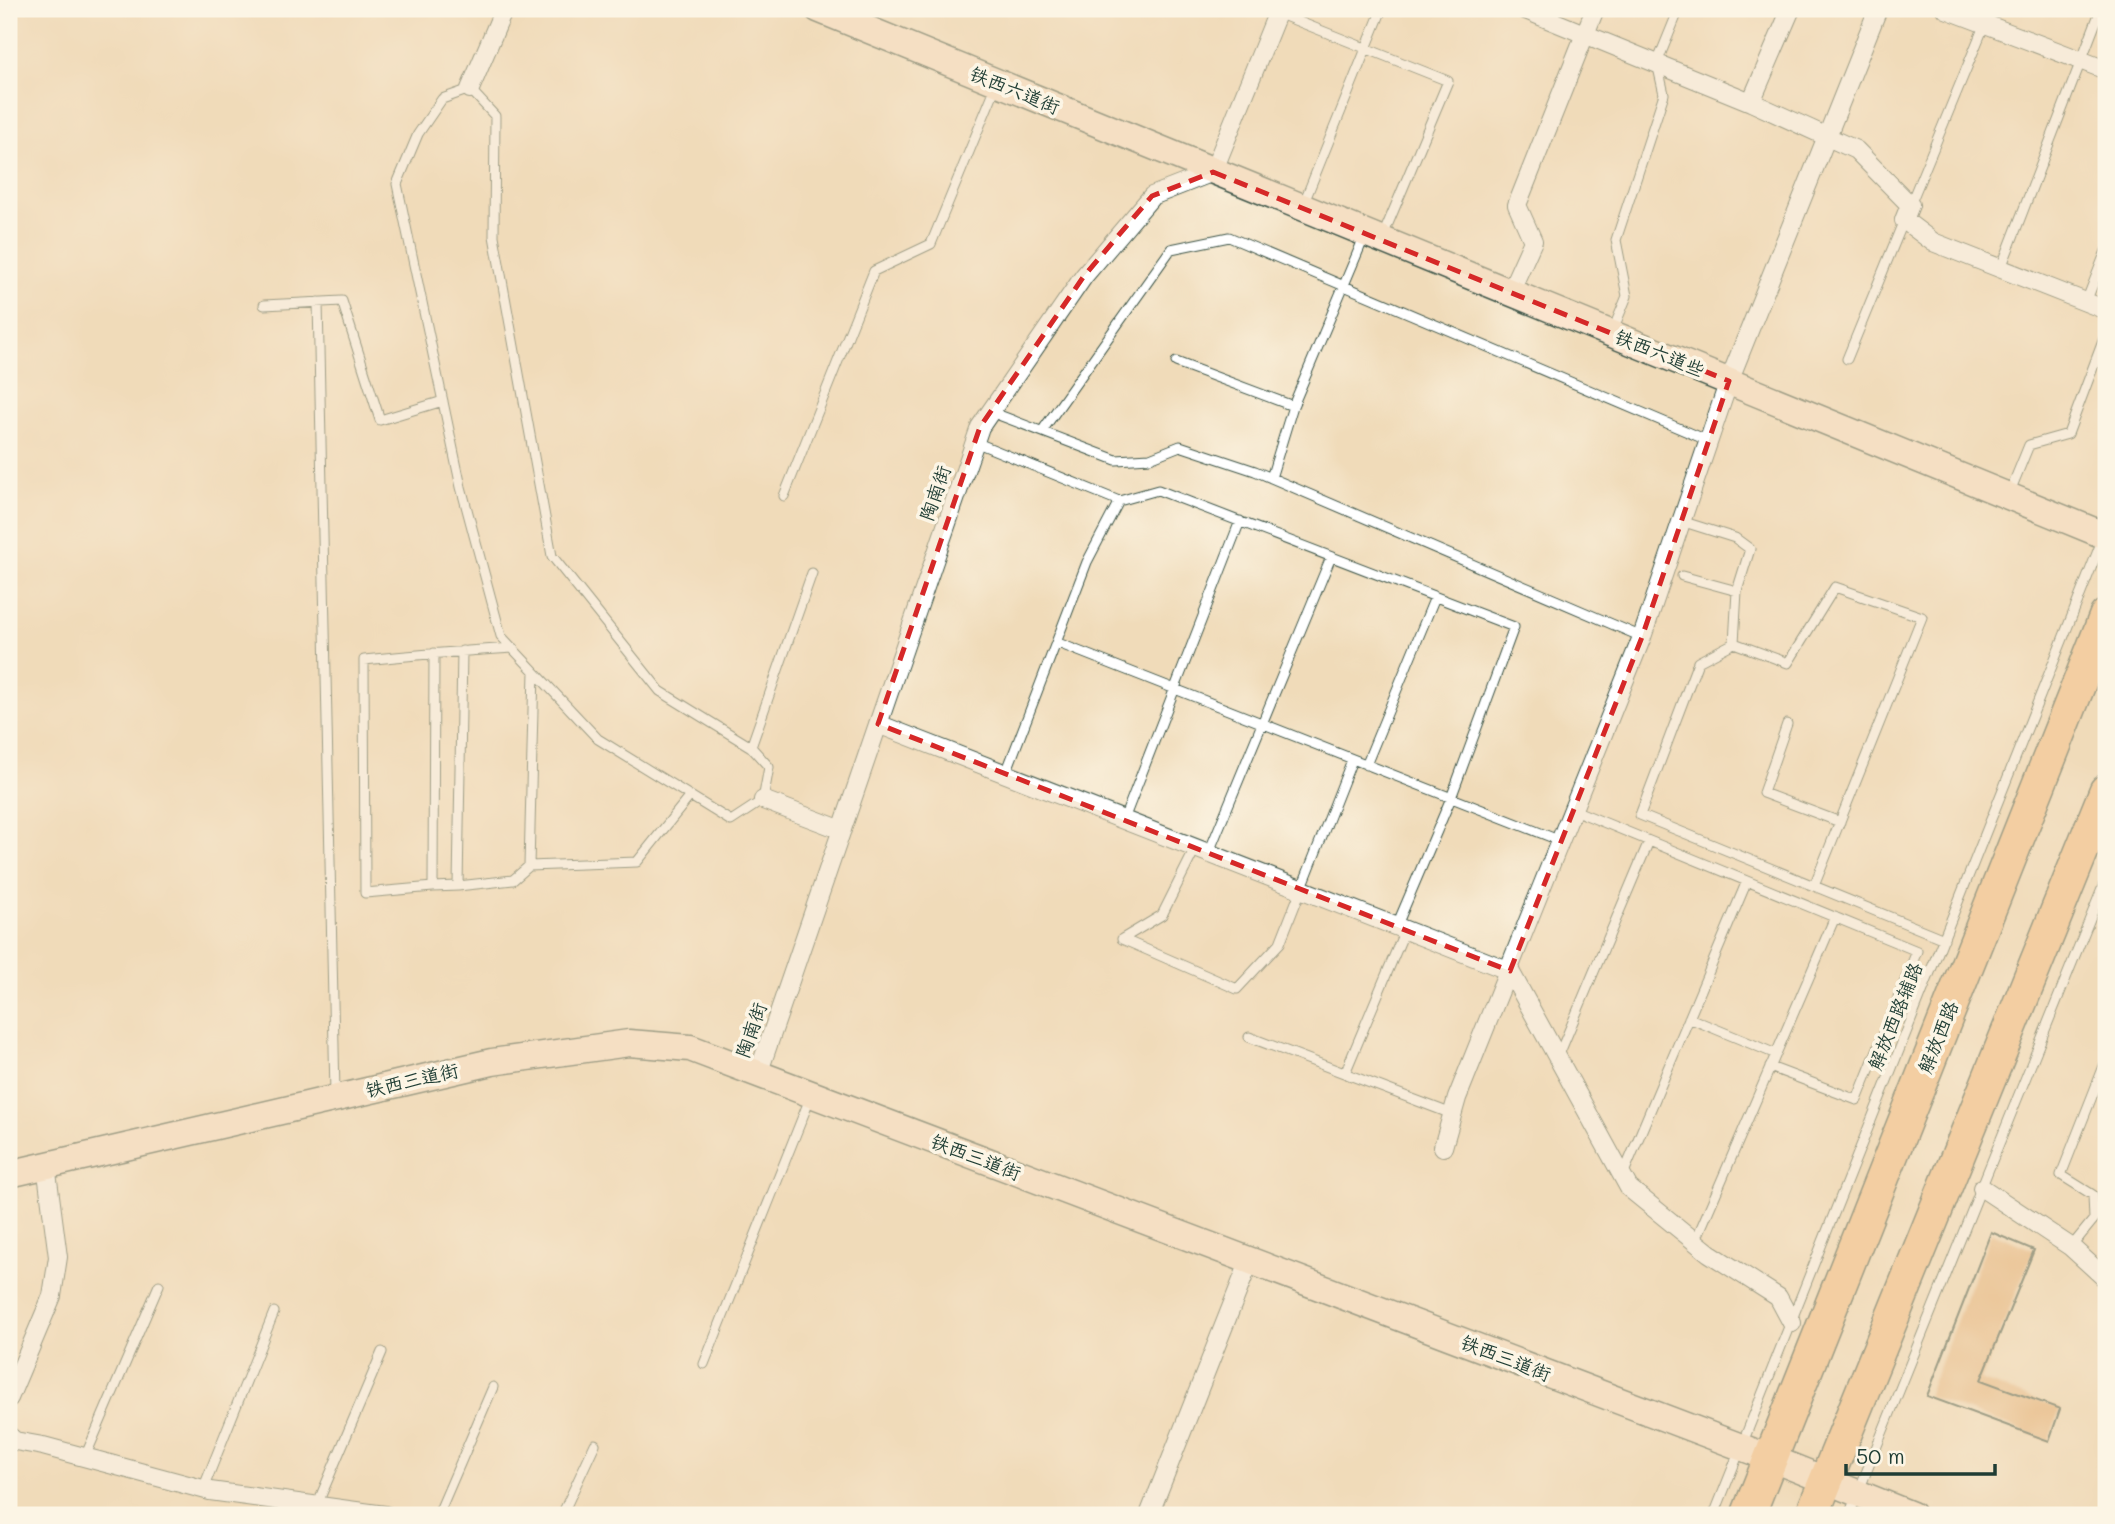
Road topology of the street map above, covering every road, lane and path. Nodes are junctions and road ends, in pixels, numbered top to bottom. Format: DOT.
graph roads {
  1 [pos="504,9"];
  2 [pos="818,9"];
  3 [pos="1382,9"];
  4 [pos="1523,9"];
  5 [pos="1595,9"];
  6 [pos="1679,9"];
  7 [pos="1791,9"];
  8 [pos="1878,9"];
  9 [pos="1946,9"];
  10 [pos="2101,9"];
  11 [pos="1278,11"];
  12 [pos="1988,17"];
  13 [pos="1585,34"];
  14 [pos="1367,47"];
  15 [pos="2080,60"];
  16 [pos="1657,63"];
  17 [pos="2106,70"];
  18 [pos="997,83"];
  19 [pos="470,89"];
  20 [pos="1751,102"];
  21 [pos="1827,138"];
  22 [pos="1213,172"];
  23 [pos="1303,207"];
  24 [pos="1907,212"];
  25 [pos="1374,236"];
  26 [pos="2106,251"];
  27 [pos="2001,268"];
  28 [pos="1342,285"];
  29 [pos="1510,292"];
  30 [pos="318,302"];
  31 [pos="2086,302"];
  32 [pos="264,305"];
  33 [pos="2106,310"];
  34 [pos="1611,333"];
  35 [pos="2106,333"];
  36 [pos="1847,359"];
  37 [pos="1176,362"];
  38 [pos="1729,381"];
  39 [pos="443,401"];
  40 [pos="1293,406"];
  41 [pos="991,412"];
  42 [pos="1042,431"];
  43 [pos="1709,441"];
  44 [pos="975,442"];
  45 [pos="1271,478"];
  46 [pos="2008,495"];
  47 [pos="784,496"];
  48 [pos="1119,501"];
  49 [pos="1240,521"];
  50 [pos="1681,522"];
  51 [pos="2106,533"];
  52 [pos="1331,556"];
  53 [pos="812,573"];
  54 [pos="1682,576"];
  55 [pos="1737,591"];
  56 [pos="1435,597"];
  57 [pos="2106,616"];
  58 [pos="1642,637"];
  59 [pos="1058,643"];
  60 [pos="1734,643"];
  61 [pos="513,648"];
  62 [pos="462,651"];
  63 [pos="434,653"];
  64 [pos="534,671"];
  65 [pos="1173,690"];
  66 [pos="878,724"];
  67 [pos="1261,724"];
  68 [pos="1787,724"];
  69 [pos="751,747"];
  70 [pos="1352,760"];
  71 [pos="1366,765"];
  72 [pos="1006,773"];
  73 [pos="2106,791"];
  74 [pos="690,796"];
  75 [pos="1451,798"];
  76 [pos="763,800"];
  77 [pos="1574,810"];
  78 [pos="1124,819"];
  79 [pos="1840,822"];
  80 [pos="842,830"];
  81 [pos="1561,841"];
  82 [pos="1649,841"];
  83 [pos="1203,850"];
  84 [pos="529,866"];
  85 [pos="2106,879"];
  86 [pos="1747,881"];
  87 [pos="458,886"];
  88 [pos="1814,886"];
  89 [pos="433,887"];
  90 [pos="1302,889"];
  91 [pos="1835,917"];
  92 [pos="1401,927"];
  93 [pos="1944,939"];
  94 [pos="1510,971"];
  95 [pos="1689,1018"];
  96 [pos="1250,1037"];
  97 [pos="1776,1054"];
  98 [pos="1557,1058"];
  99 [pos="2106,1061"];
  100 [pos="1770,1067"];
  101 [pos="1345,1073"];
  102 [pos="758,1074"];
  103 [pos="812,1094"];
  104 [pos="335,1098"];
  105 [pos="1452,1114"];
  106 [pos="1443,1147"];
  107 [pos="46,1165"];
  108 [pos="9,1174"];
  109 [pos="1622,1177"];
  110 [pos="1982,1188"];
  111 [pos="1695,1242"];
  112 [pos="2071,1247"];
  113 [pos="1250,1261"];
  114 [pos="2106,1279"];
  115 [pos="159,1285"];
  116 [pos="274,1312"];
  117 [pos="1792,1323"];
  118 [pos="382,1352"];
  119 [pos="704,1364"];
  120 [pos="493,1387"];
  121 [pos="9,1398"];
  122 [pos="9,1436"];
  123 [pos="595,1444"];
  124 [pos="1756,1453"];
  125 [pos="85,1457"];
  126 [pos="1827,1482"];
  127 [pos="203,1489"];
  128 [pos="317,1505"];
  129 [pos="1854,1505"];
  130 [pos="386,1515"];
  131 [pos="438,1515"];
  132 [pos="562,1515"];
  133 [pos="1149,1515"];
  134 [pos="1714,1515"];
  135 [pos="1748,1515"];
  136 [pos="1812,1515"];
  137 [pos="1820,1515"];
  138 [pos="1912,1515"];
  1 -- 19 [label="street"];
  2 -- 18 [label="street, 铁西六道街"];
  3 -- 14 [label="lane"];
  4 -- 13 [label="street"];
  5 -- 13 [label="street"];
  6 -- 16 [label="lane"];
  7 -- 20 [label="street"];
  8 -- 21 [label="street"];
  9 -- 12 [label="street"];
  10 -- 15 [label="lane"];
  11 -- 14 [label="lane"];
  11 -- 22 [label="street"];
  12 -- 15 [label="street"];
  12 -- 24 [label="lane"];
  13 -- 16 [label="street"];
  13 -- 29 [label="street"];
  14 -- 23 [label="lane"];
  14 -- 25 [label="lane"];
  15 -- 17 [label="street"];
  15 -- 27 [label="lane"];
  16 -- 20 [label="street"];
  16 -- 34 [label="lane"];
  18 -- 22 [label="street, 铁西六道街"];
  18 -- 47 [label="lane"];
  19 -- 39 [label="lane"];
  19 -- 69 [label="lane"];
  20 -- 21 [label="street"];
  21 -- 24 [label="street"];
  21 -- 38 [label="street"];
  22 -- 23 [label="street, 铁西六道些"];
  22 -- 41 [label="street, 陶南街"];
  23 -- 25 [label="street, 铁西六道些"];
  24 -- 27 [label="street"];
  24 -- 36 [label="lane"];
  25 -- 28 [label="lane"];
  25 -- 29 [label="street, 铁西六道些"];
  26 -- 31 [label="lane"];
  27 -- 31 [label="street"];
  28 -- 40 [label="lane"];
  28 -- 42 [label="lane"];
  28 -- 43 [label="lane"];
  29 -- 34 [label="street, 铁西六道些"];
  30 -- 32 [label="lane"];
  30 -- 39 [label="lane"];
  30 -- 104 [label="lane"];
  31 -- 33 [label="street"];
  34 -- 38 [label="street, 铁西六道些"];
  35 -- 46 [label="lane"];
  37 -- 40 [label="lane"];
  38 -- 43 [label="street"];
  38 -- 46 [label="street, 铁西六道些"];
  39 -- 61 [label="lane"];
  40 -- 45 [label="lane"];
  41 -- 42 [label="lane"];
  41 -- 44 [label="street, 陶南街"];
  42 -- 45 [label="lane"];
  43 -- 50 [label="street"];
  44 -- 48 [label="lane"];
  44 -- 66 [label="street, 陶南街"];
  45 -- 58 [label="lane"];
  46 -- 51 [label="street, 铁西六道些"];
  48 -- 49 [label="lane"];
  48 -- 59 [label="lane"];
  49 -- 52 [label="lane"];
  49 -- 65 [label="lane"];
  50 -- 55 [label="lane"];
  50 -- 58 [label="street"];
  51 -- 93 [label="lane, 解放西路辅路"];
  52 -- 56 [label="lane"];
  52 -- 67 [label="lane"];
  53 -- 69 [label="lane"];
  54 -- 55 [label="lane"];
  55 -- 60 [label="lane"];
  56 -- 71 [label="lane"];
  56 -- 75 [label="lane"];
  57 -- 124 [label="highway, 解放西路"];
  58 -- 77 [label="street"];
  59 -- 65 [label="lane"];
  59 -- 72 [label="lane"];
  60 -- 79 [label="lane"];
  60 -- 88 [label="lane"];
  61 -- 62 [label="lane"];
  61 -- 64 [label="lane"];
  62 -- 63 [label="lane"];
  62 -- 87 [label="lane"];
  63 -- 89 [label="lane"];
  63 -- 89 [label="lane"];
  64 -- 74 [label="lane"];
  64 -- 84 [label="lane"];
  65 -- 67 [label="lane"];
  65 -- 78 [label="lane"];
  66 -- 72 [label="street"];
  66 -- 80 [label="street, 陶南街"];
  67 -- 70 [label="lane"];
  67 -- 83 [label="lane"];
  68 -- 79 [label="lane"];
  69 -- 76 [label="lane"];
  70 -- 71 [label="lane"];
  70 -- 90 [label="lane"];
  71 -- 75 [label="lane"];
  72 -- 78 [label="street"];
  73 -- 126 [label="highway"];
  74 -- 76 [label="lane"];
  74 -- 84 [label="lane"];
  75 -- 81 [label="lane"];
  75 -- 92 [label="lane"];
  76 -- 80 [label="street"];
  77 -- 81 [label="street"];
  77 -- 82 [label="lane"];
  78 -- 83 [label="street"];
  79 -- 88 [label="lane"];
  80 -- 102 [label="street, 陶南街"];
  81 -- 94 [label="street"];
  82 -- 86 [label="lane"];
  82 -- 98 [label="lane"];
  83 -- 90 [label="street"];
  83 -- 90 [label="lane"];
  84 -- 87 [label="lane"];
  85 -- 110 [label="lane"];
  86 -- 91 [label="lane"];
  86 -- 95 [label="lane"];
  87 -- 89 [label="lane"];
  88 -- 93 [label="lane"];
  90 -- 92 [label="street"];
  91 -- 97 [label="lane"];
  91 -- 100 [label="lane"];
  92 -- 94 [label="street"];
  92 -- 101 [label="lane"];
  93 -- 117 [label="lane, 解放西路辅路"];
  94 -- 98 [label="street"];
  94 -- 105 [label="street"];
  95 -- 97 [label="lane"];
  95 -- 109 [label="lane"];
  96 -- 101 [label="lane"];
  97 -- 100 [label="lane"];
  98 -- 109 [label="street"];
  99 -- 112 [label="lane"];
  100 -- 111 [label="lane"];
  101 -- 105 [label="lane"];
  102 -- 103 [label="street, 铁西三道街"];
  102 -- 104 [label="street, 铁西三道街"];
  103 -- 113 [label="street, 铁西三道街"];
  103 -- 119 [label="lane"];
  104 -- 107 [label="street, 铁西三道街"];
  105 -- 106 [label="street"];
  107 -- 108 [label="street, 铁西三道街"];
  107 -- 121 [label="street"];
  109 -- 111 [label="street"];
  110 -- 112 [label="street"];
  110 -- 129 [label="lane"];
  111 -- 117 [label="street"];
  112 -- 114 [label="street"];
  113 -- 124 [label="street, 铁西三道街"];
  113 -- 133 [label="street"];
  115 -- 125 [label="lane"];
  116 -- 127 [label="lane"];
  117 -- 124 [label="lane, 解放西路辅路"];
  118 -- 128 [label="lane"];
  120 -- 131 [label="lane"];
  122 -- 125 [label="street"];
  123 -- 132 [label="lane"];
  124 -- 126 [label="street, 铁西三道街"];
  124 -- 134 [label="lane, 解放西路辅路"];
  124 -- 135 [label="highway, 解放西路"];
  125 -- 127 [label="street"];
  126 -- 129 [label="street, 铁西三道街"];
  126 -- 136 [label="highway"];
  126 -- 137 [label="street"];
  127 -- 128 [label="street"];
  128 -- 130 [label="street"];
  129 -- 138 [label="street, 铁西三道街"];
}
